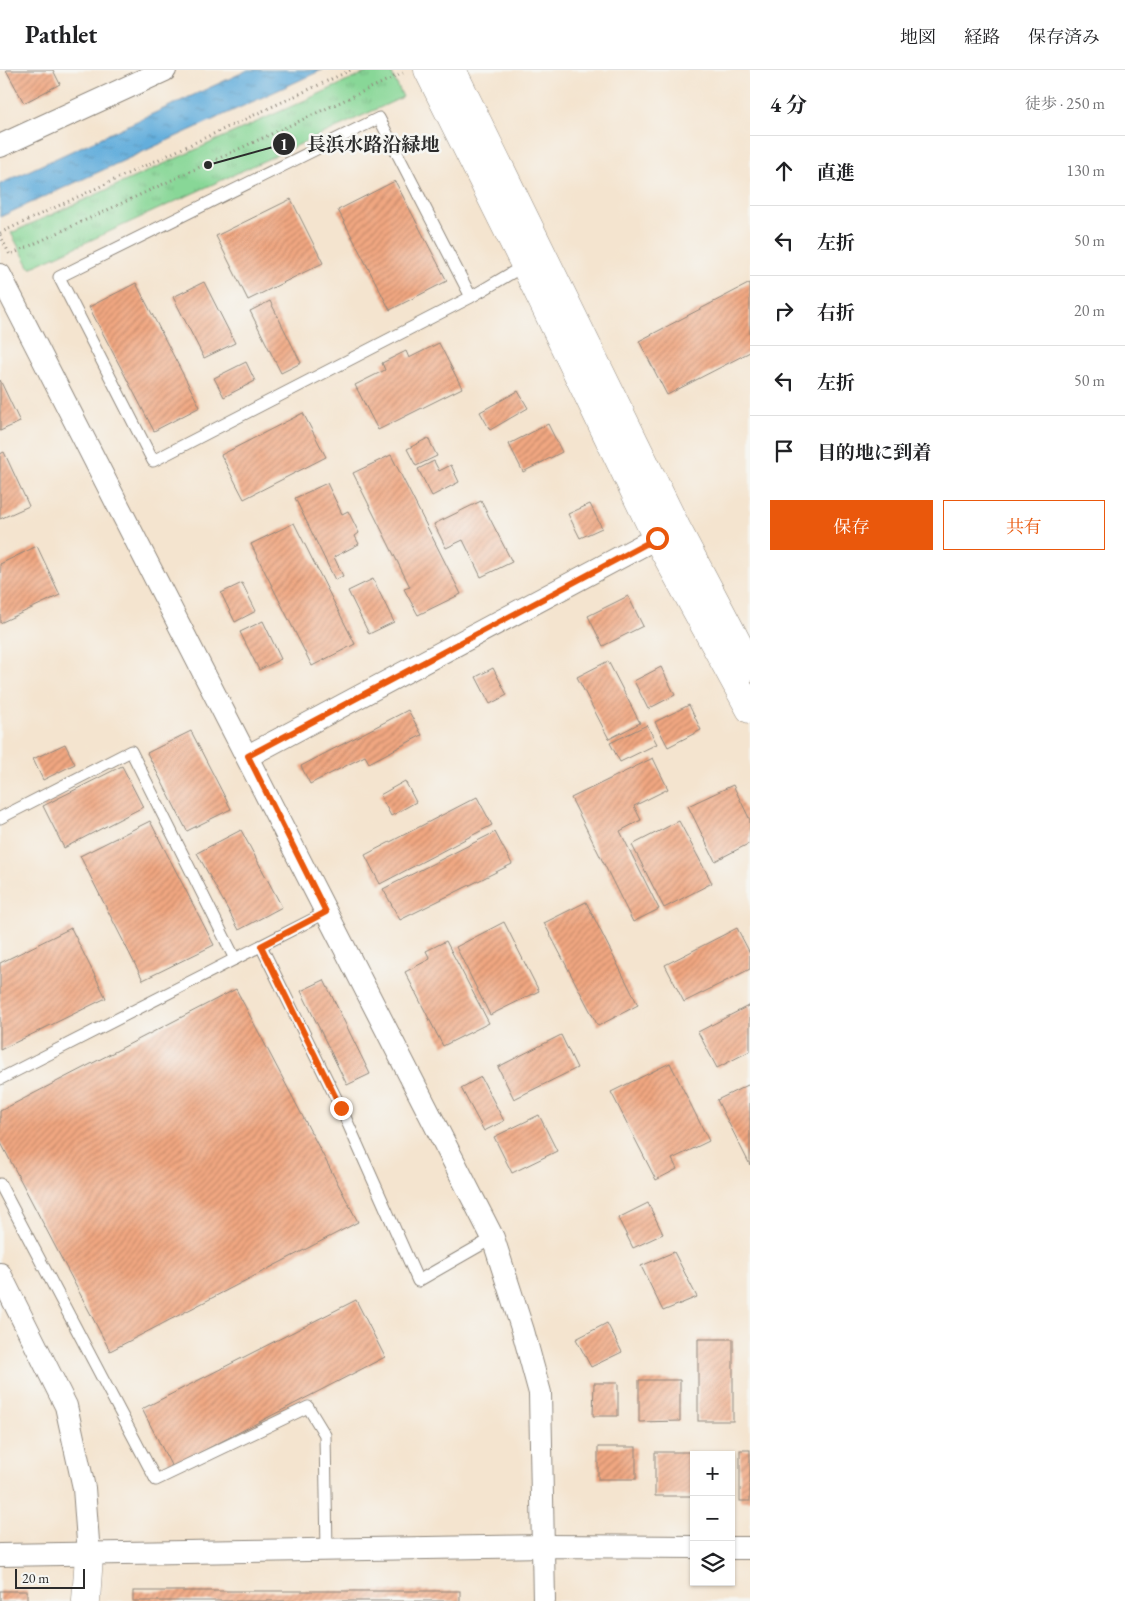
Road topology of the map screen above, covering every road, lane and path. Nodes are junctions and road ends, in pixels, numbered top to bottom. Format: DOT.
graph roads {
  1 [pos="165,70"];
  2 [pos="351,70"];
  3 [pos="401,70"];
  4 [pos="428,70"];
  5 [pos="452,70"];
  6 [pos="0,146"];
  7 [pos="0,234"];
  8 [pos="525,265"];
  9 [pos="0,275"];
  10 [pos="471,297"];
  11 [pos="667,533"];
  12 [pos="750,667"];
  13 [pos="750,709"];
  14 [pos="248,756"];
  15 [pos="0,818"];
  16 [pos="326,912"];
  17 [pos="261,946"];
  18 [pos="235,959"];
  19 [pos="0,1079"];
  20 [pos="0,1184"];
  21 [pos="493,1238"];
  22 [pos="0,1274"];
  23 [pos="544,1546"];
  24 [pos="690,1547"];
  25 [pos="735,1548"];
  26 [pos="750,1548"];
  27 [pos="326,1551"];
  28 [pos="0,1555"];
  29 [pos="89,1555"];
  30 [pos="86,1601"];
  31 [pos="544,1601"];
  1 -- 6 [label="street"];
  2 -- 7 [label="path"];
  3 -- 7 [label="path"];
  4 -- 8 [label="street"];
  5 -- 11 [label="street"];
  8 -- 10 [label="lane"];
  8 -- 11 [label="street"];
  9 -- 14 [label="street"];
  10 -- 10 [label="lane"];
  11 -- 12 [label="street"];
  11 -- 13 [label="street"];
  11 -- 14 [label="street"];
  14 -- 16 [label="street"];
  15 -- 18 [label="lane"];
  16 -- 17 [label="lane"];
  16 -- 21 [label="street"];
  17 -- 18 [label="lane"];
  17 -- 21 [label="lane"];
  18 -- 19 [label="lane"];
  20 -- 27 [label="lane"];
  21 -- 23 [label="street"];
  22 -- 29 [label="street"];
  23 -- 24 [label="street"];
  23 -- 27 [label="street"];
  23 -- 31 [label="street"];
  25 -- 26 [label="street"];
  27 -- 29 [label="street"];
  28 -- 29 [label="street"];
  29 -- 30 [label="street"];
}
